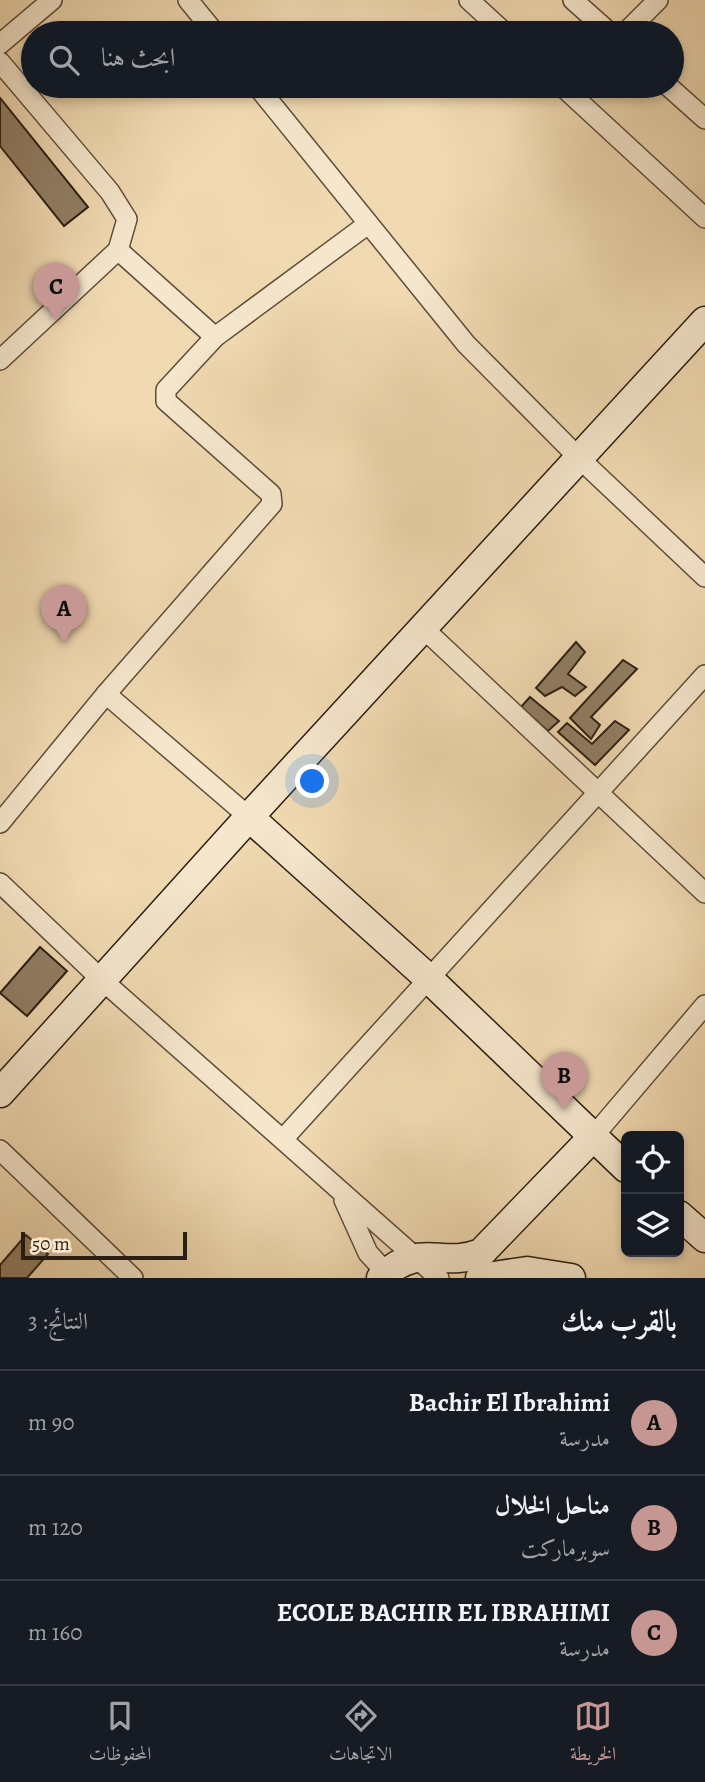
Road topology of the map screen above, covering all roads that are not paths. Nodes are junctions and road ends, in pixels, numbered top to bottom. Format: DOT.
graph roads {
  1 [pos="52,0"];
  2 [pos="188,0"];
  3 [pos="469,0"];
  4 [pos="573,0"];
  5 [pos="658,0"];
  6 [pos="27,21"];
  7 [pos="205,21"];
  8 [pos="492,21"];
  9 [pos="597,21"];
  10 [pos="637,21"];
  11 [pos="21,26"];
  12 [pos="0,44"];
  13 [pos="0,62"];
  14 [pos="21,87"];
  15 [pos="31,98"];
  16 [pos="267,98"];
  17 [pos="580,98"];
  18 [pos="681,98"];
  19 [pos="705,119"];
  20 [pos="705,218"];
  21 [pos="369,224"];
  22 [pos="118,250"];
  23 [pos="701,334"];
  24 [pos="215,338"];
  25 [pos="0,360"];
  26 [pos="579,458"];
  27 [pos="705,576"];
  28 [pos="423,628"];
  29 [pos="705,675"];
  30 [pos="106,694"];
  31 [pos="597,794"];
  32 [pos="249,817"];
  33 [pos="0,823"];
  34 [pos="0,883"];
  35 [pos="705,893"];
  36 [pos="427,977"];
  37 [pos="102,980"];
  38 [pos="705,1005"];
  39 [pos="0,1093"];
  40 [pos="284,1138"];
  41 [pos="592,1138"];
  42 [pos="0,1150"];
  43 [pos="621,1164"];
  44 [pos="341,1192"];
  45 [pos="684,1219"];
  46 [pos="705,1238"];
  47 [pos="414,1256"];
  48 [pos="386,1276"];
  49 [pos="133,1278"];
  50 [pos="439,1278"];
  51 [pos="480,1278"];
  52 [pos="570,1278"];
  1 -- 6 [label="street"];
  2 -- 7 [label="street"];
  3 -- 8 [label="street"];
  4 -- 9 [label="street"];
  5 -- 10 [label="street"];
  11 -- 12 [label="street"];
  13 -- 14 [label="street"];
  15 -- 22 [label="street"];
  16 -- 21 [label="street"];
  17 -- 20 [label="street"];
  18 -- 19 [label="street"];
  21 -- 24 [label="street"];
  21 -- 26 [label="street"];
  22 -- 24 [label="street"];
  22 -- 25 [label="street"];
  23 -- 26 [label="street"];
  24 -- 30 [label="street"];
  26 -- 27 [label="street"];
  26 -- 28 [label="street"];
  28 -- 31 [label="street"];
  28 -- 32 [label="street"];
  29 -- 31 [label="street"];
  30 -- 32 [label="street"];
  30 -- 33 [label="street"];
  31 -- 35 [label="street"];
  31 -- 36 [label="street"];
  32 -- 36 [label="street"];
  32 -- 37 [label="street"];
  34 -- 37 [label="street"];
  36 -- 40 [label="street"];
  36 -- 41 [label="street"];
  37 -- 39 [label="street"];
  37 -- 40 [label="street"];
  38 -- 41 [label="street"];
  40 -- 44 [label="street"];
  41 -- 43 [label="street"];
  41 -- 47 [label="street"];
  42 -- 49 [label="street"];
  44 -- 47 [label="street"];
  44 -- 48 [label="street"];
  45 -- 46 [label="street"];
  47 -- 48 [label="street"];
  47 -- 50 [label="street"];
  51 -- 52 [label="street"];
}
